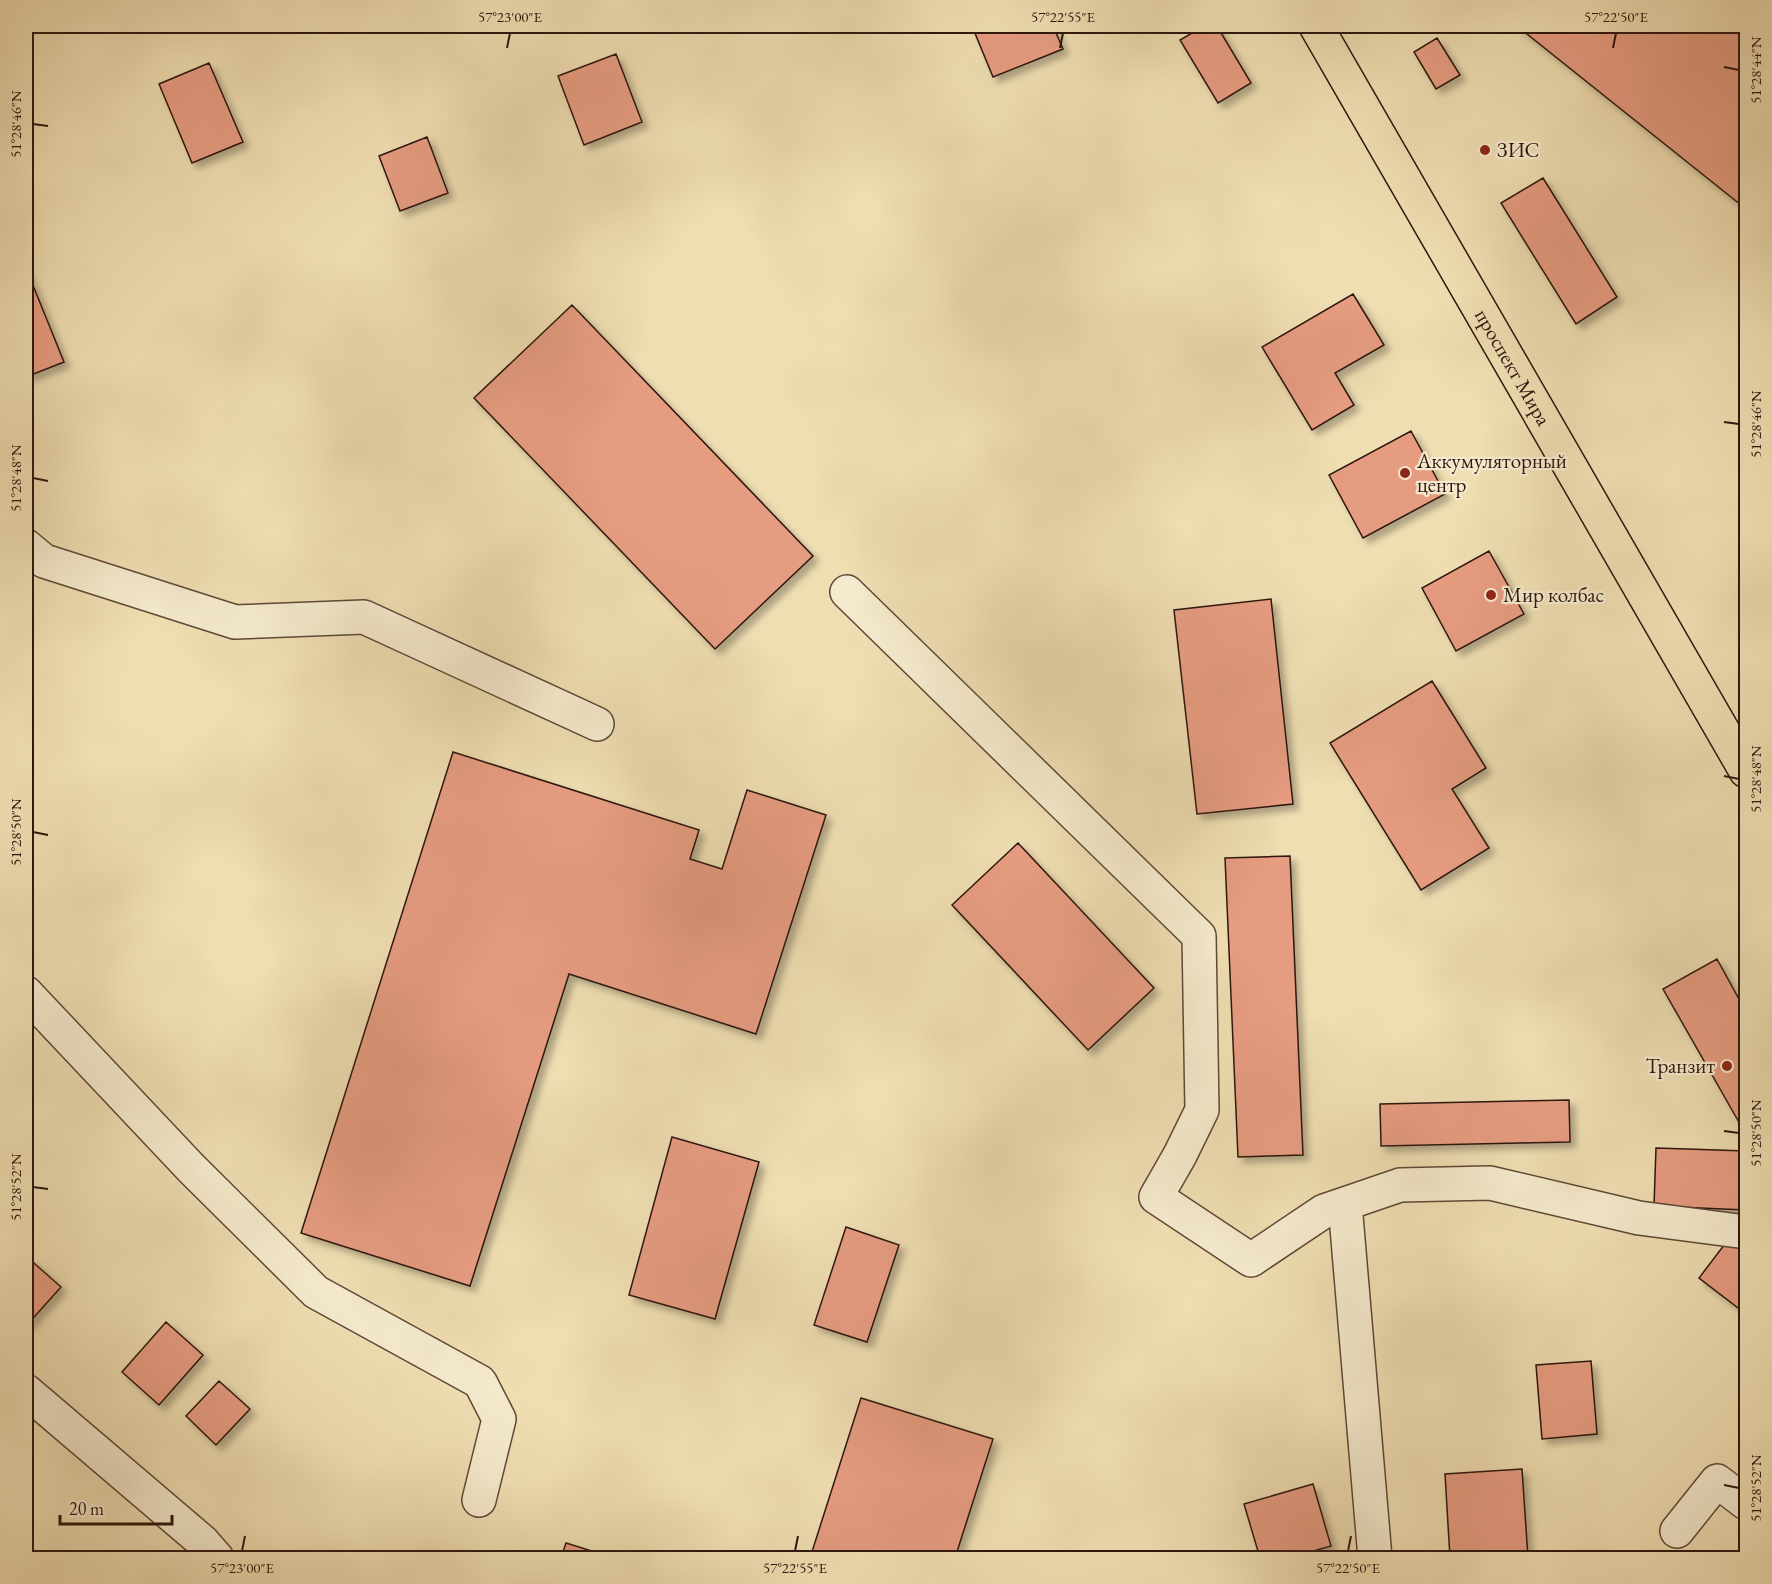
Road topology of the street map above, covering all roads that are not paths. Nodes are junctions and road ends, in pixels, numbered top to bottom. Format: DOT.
graph roads {
  1 [pos="1316,26"];
  2 [pos="26,546"];
  3 [pos="847,592"];
  4 [pos="597,724"];
  5 [pos="1743,757"];
  6 [pos="26,993"];
  7 [pos="1345,1204"];
  8 [pos="1746,1232"];
  9 [pos="26,1391"];
  10 [pos="479,1500"];
  11 [pos="1746,1503"];
  12 [pos="1677,1531"];
  13 [pos="217,1558"];
  14 [pos="1375,1558"];
  1 -- 5 [label="main road, проспект Мира"];
  2 -- 4 [label="street"];
  3 -- 7 [label="street"];
  6 -- 10 [label="street"];
  7 -- 8 [label="street"];
  7 -- 14 [label="street"];
  9 -- 13 [label="street"];
  11 -- 12 [label="street"];
}
